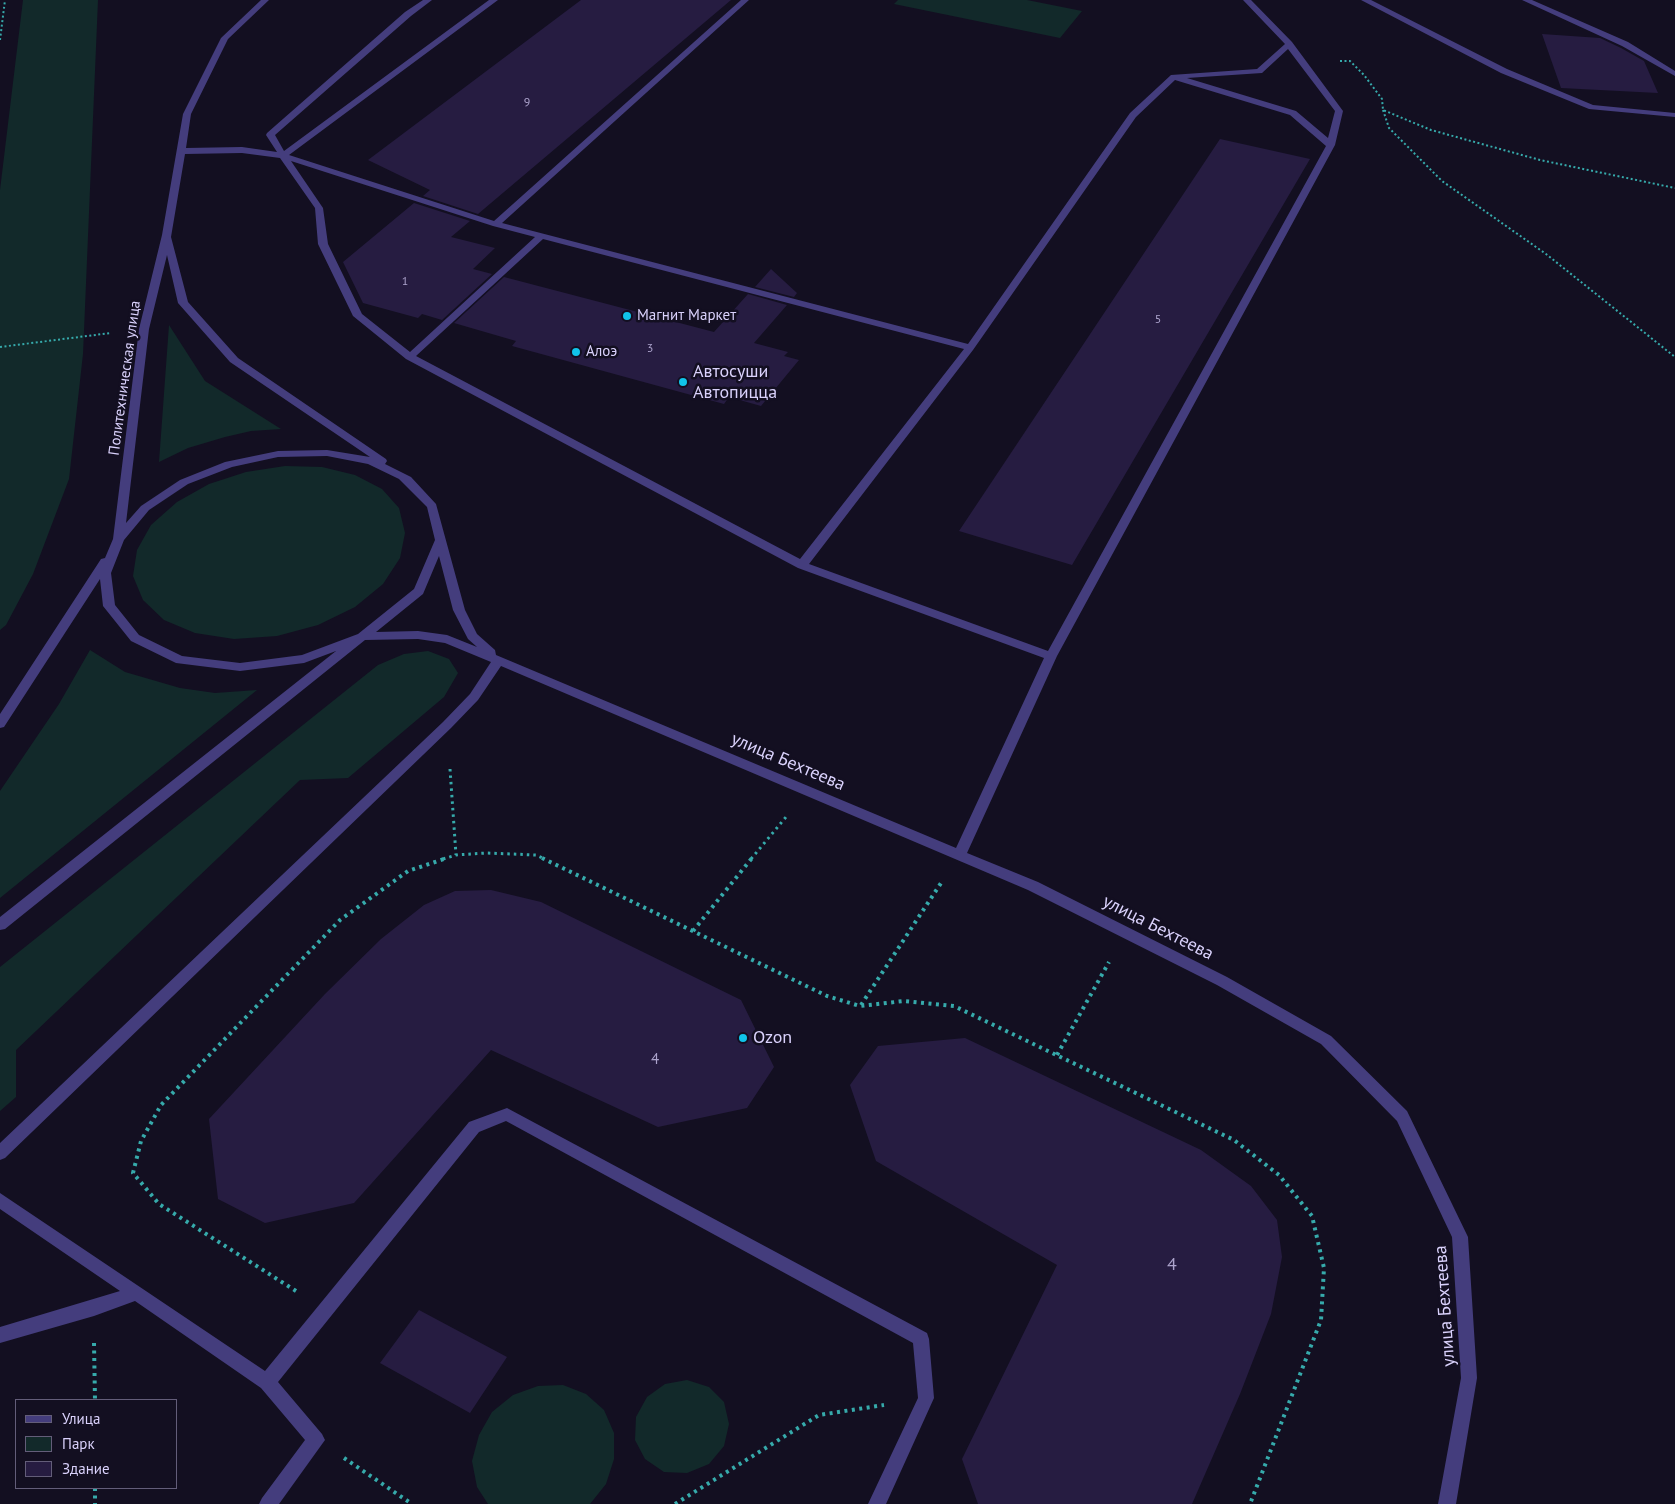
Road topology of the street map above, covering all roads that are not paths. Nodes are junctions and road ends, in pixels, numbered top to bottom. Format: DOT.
graph roads {
  1 [pos="265,0"];
  2 [pos="428,0"];
  3 [pos="494,0"];
  4 [pos="745,0"];
  5 [pos="1247,0"];
  6 [pos="1365,0"];
  7 [pos="1526,0"];
  8 [pos="1289,44"];
  9 [pos="1675,74"];
  10 [pos="1174,77"];
  11 [pos="1675,114"];
  12 [pos="1331,145"];
  13 [pos="181,151"];
  14 [pos="283,156"];
  15 [pos="496,224"];
  16 [pos="166,235"];
  17 [pos="541,236"];
  18 [pos="970,348"];
  19 [pos="410,357"];
  20 [pos="407,479"];
  21 [pos="118,539"];
  22 [pos="441,540"];
  23 [pos="802,565"];
  24 [pos="363,636"];
  25 [pos="1051,656"];
  26 [pos="498,660"];
  27 [pos="0,724"];
  28 [pos="959,855"];
  29 [pos="0,926"];
  30 [pos="0,1153"];
  31 [pos="0,1200"];
  32 [pos="137,1293"];
  33 [pos="0,1335"];
  34 [pos="267,1382"];
  35 [pos="268,1504"];
  36 [pos="877,1504"];
  37 [pos="1447,1504"];
  1 -- 13 [label="street, Политехническая улица"];
  2 -- 14 [label="street"];
  3 -- 14 [label="street"];
  4 -- 15 [label="street"];
  5 -- 8 [label="street"];
  6 -- 11 [label="street"];
  7 -- 9 [label="street"];
  8 -- 10 [label="street"];
  8 -- 12 [label="street"];
  10 -- 12 [label="street"];
  10 -- 18 [label="street"];
  12 -- 25 [label="street"];
  13 -- 14 [label="street"];
  13 -- 16 [label="street, Политехническая улица"];
  14 -- 15 [label="street"];
  14 -- 19 [label="street"];
  15 -- 17 [label="street"];
  16 -- 20 [label="street"];
  16 -- 21 [label="street, Политехническая улица"];
  17 -- 18 [label="street"];
  17 -- 19 [label="street"];
  18 -- 23 [label="street"];
  19 -- 23 [label="street"];
  20 -- 21 [label="street"];
  20 -- 22 [label="street"];
  21 -- 24 [label="street"];
  21 -- 27 [label="street, Политехническая улица"];
  22 -- 24 [label="street"];
  22 -- 26 [label="street"];
  23 -- 25 [label="street"];
  24 -- 26 [label="street, улица Бехтеева"];
  24 -- 29 [label="street"];
  25 -- 28 [label="street"];
  26 -- 28 [label="street, улица Бехтеева"];
  26 -- 30 [label="street"];
  28 -- 37 [label="street, улица Бехтеева"];
  31 -- 32 [label="street"];
  32 -- 33 [label="street"];
  32 -- 34 [label="street"];
  34 -- 35 [label="street"];
  34 -- 36 [label="street"];
}
